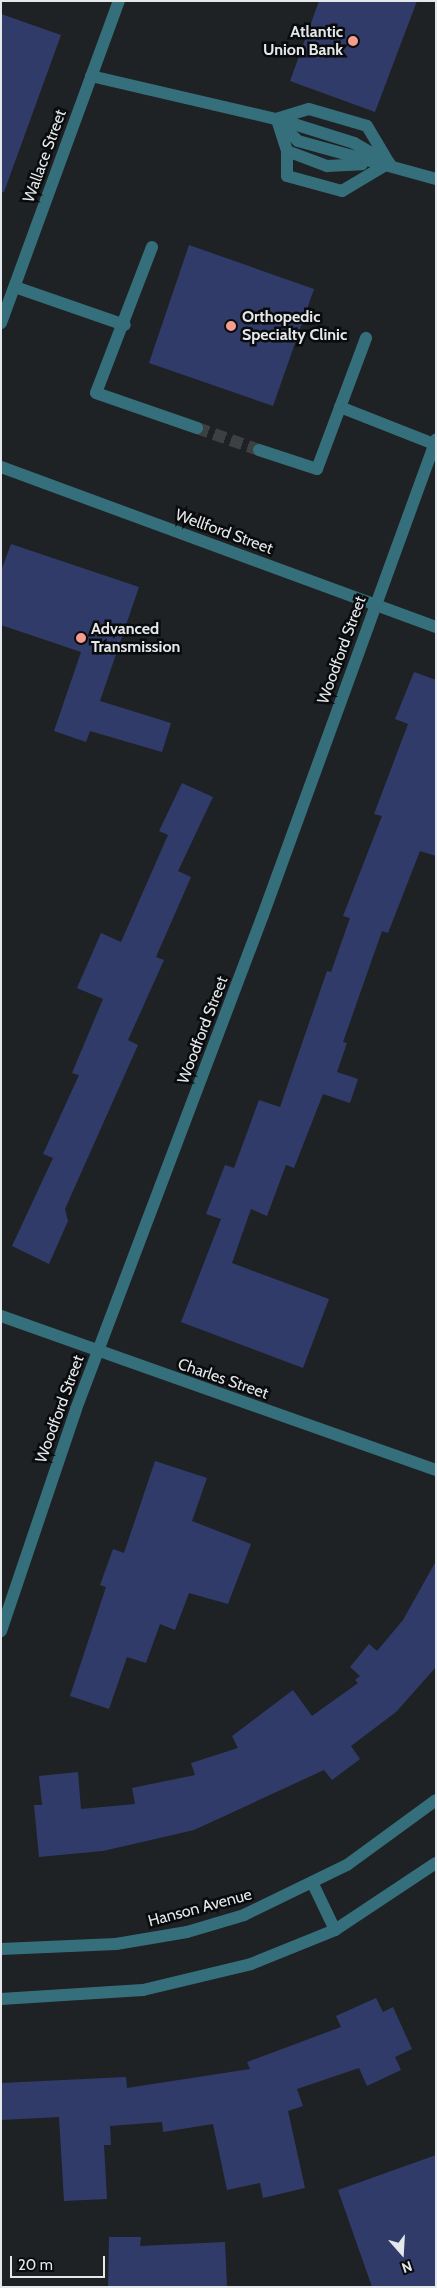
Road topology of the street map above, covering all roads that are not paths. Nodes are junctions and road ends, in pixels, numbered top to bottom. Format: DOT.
graph roads {
  1 [pos="116,2"];
  2 [pos="92,76"];
  3 [pos="276,119"];
  4 [pos="287,151"];
  5 [pos="389,163"];
  6 [pos="436,179"];
  7 [pos="152,247"];
  8 [pos="15,287"];
  9 [pos="1,323"];
  10 [pos="124,325"];
  11 [pos="366,338"];
  12 [pos="340,407"];
  13 [pos="197,428"];
  14 [pos="435,442"];
  15 [pos="259,450"];
  16 [pos="1,467"];
  17 [pos="375,605"];
  18 [pos="436,627"];
  19 [pos="1,1316"];
  20 [pos="99,1351"];
  21 [pos="436,1470"];
  22 [pos="1,1631"];
  23 [pos="436,1800"];
  24 [pos="436,1863"];
  25 [pos="313,1884"];
  26 [pos="335,1930"];
  27 [pos="1,1949"];
  28 [pos="1,1999"];
  1 -- 2 [label="street, Wallace Street"];
  2 -- 3 [label="street"];
  2 -- 8 [label="street, Wallace Street"];
  3 -- 4 [label="street"];
  3 -- 5 [label="street"];
  3 -- 5 [label="street"];
  4 -- 5 [label="street"];
  4 -- 5 [label="street"];
  5 -- 6 [label="street"];
  7 -- 10 [label="street"];
  8 -- 9 [label="street, Wallace Street"];
  8 -- 10 [label="street"];
  10 -- 13 [label="street"];
  11 -- 12 [label="street"];
  12 -- 14 [label="street"];
  12 -- 15 [label="street"];
  14 -- 17 [label="street, Woodford Street"];
  16 -- 17 [label="street, Wellford Street"];
  17 -- 18 [label="street, Wellford Street"];
  17 -- 20 [label="street, Woodford Street"];
  19 -- 20 [label="street, Charles Street"];
  20 -- 21 [label="street, Charles Street"];
  20 -- 22 [label="street, Woodford Street"];
  23 -- 25 [label="street, Hanson Avenue"];
  24 -- 26 [label="street"];
  25 -- 26 [label="street"];
  25 -- 27 [label="street, Hanson Avenue"];
  26 -- 28 [label="street"];
}
